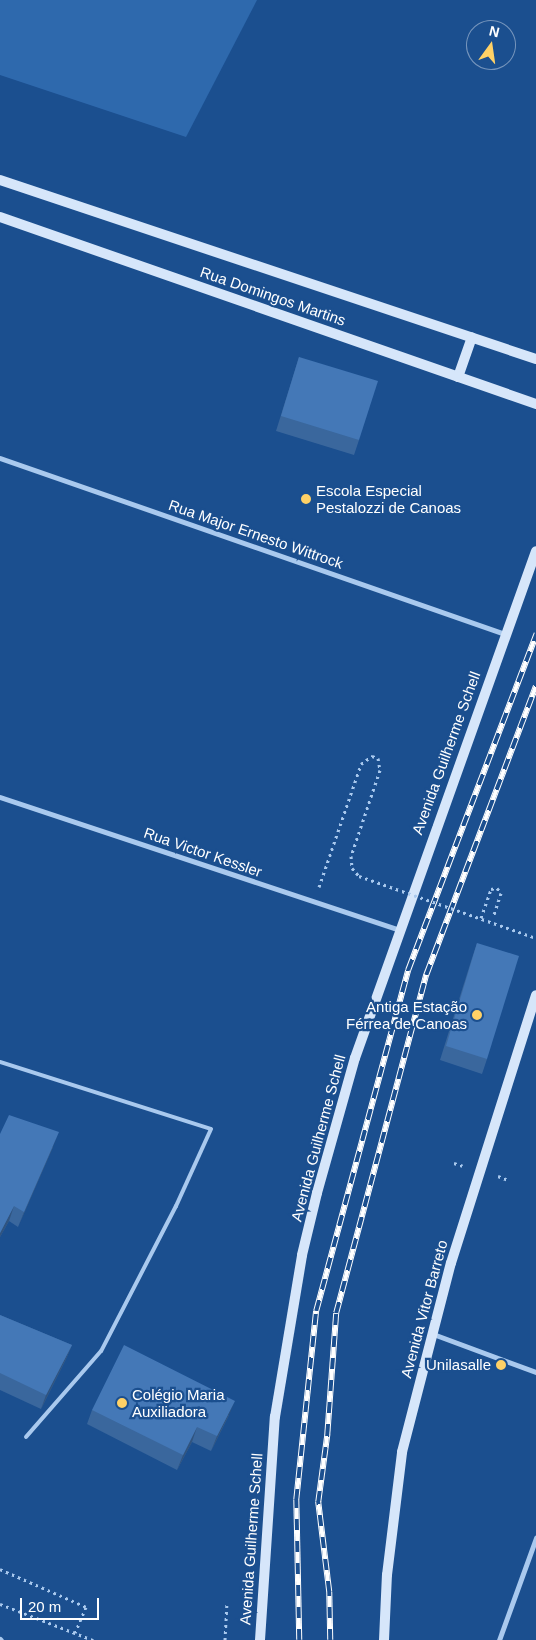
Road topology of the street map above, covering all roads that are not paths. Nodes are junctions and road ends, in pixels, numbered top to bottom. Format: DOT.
graph roads {
  1 [pos="0,180"];
  2 [pos="0,218"];
  3 [pos="472,337"];
  4 [pos="536,359"];
  5 [pos="458,376"];
  6 [pos="536,404"];
  7 [pos="0,458"];
  8 [pos="536,551"];
  9 [pos="504,634"];
  10 [pos="0,797"];
  11 [pos="399,930"];
  12 [pos="536,995"];
  13 [pos="0,1062"];
  14 [pos="432,1333"];
  15 [pos="536,1372"];
  16 [pos="26,1437"];
  17 [pos="536,1538"];
  18 [pos="260,1640"];
  19 [pos="384,1640"];
  20 [pos="499,1640"];
  1 -- 3 [label="main road, Rua Domingos Martins"];
  2 -- 5 [label="main road, Rua Domingos Martins"];
  3 -- 4 [label="main road, Rua Domingos Martins"];
  3 -- 5 [label="main road"];
  5 -- 6 [label="main road, Rua Domingos Martins"];
  7 -- 9 [label="street, Rua Major Ernesto Wittrock"];
  8 -- 9 [label="main road, Avenida Guilherme Schell"];
  9 -- 11 [label="main road, Avenida Guilherme Schell"];
  10 -- 11 [label="street, Rua Victor Kessler"];
  11 -- 18 [label="main road, Avenida Guilherme Schell"];
  12 -- 14 [label="main road, Avenida Vitor Barreto"];
  13 -- 16 [label="lane"];
  14 -- 15 [label="street"];
  14 -- 19 [label="main road, Avenida Vitor Barreto"];
  17 -- 20 [label="street"];
}
